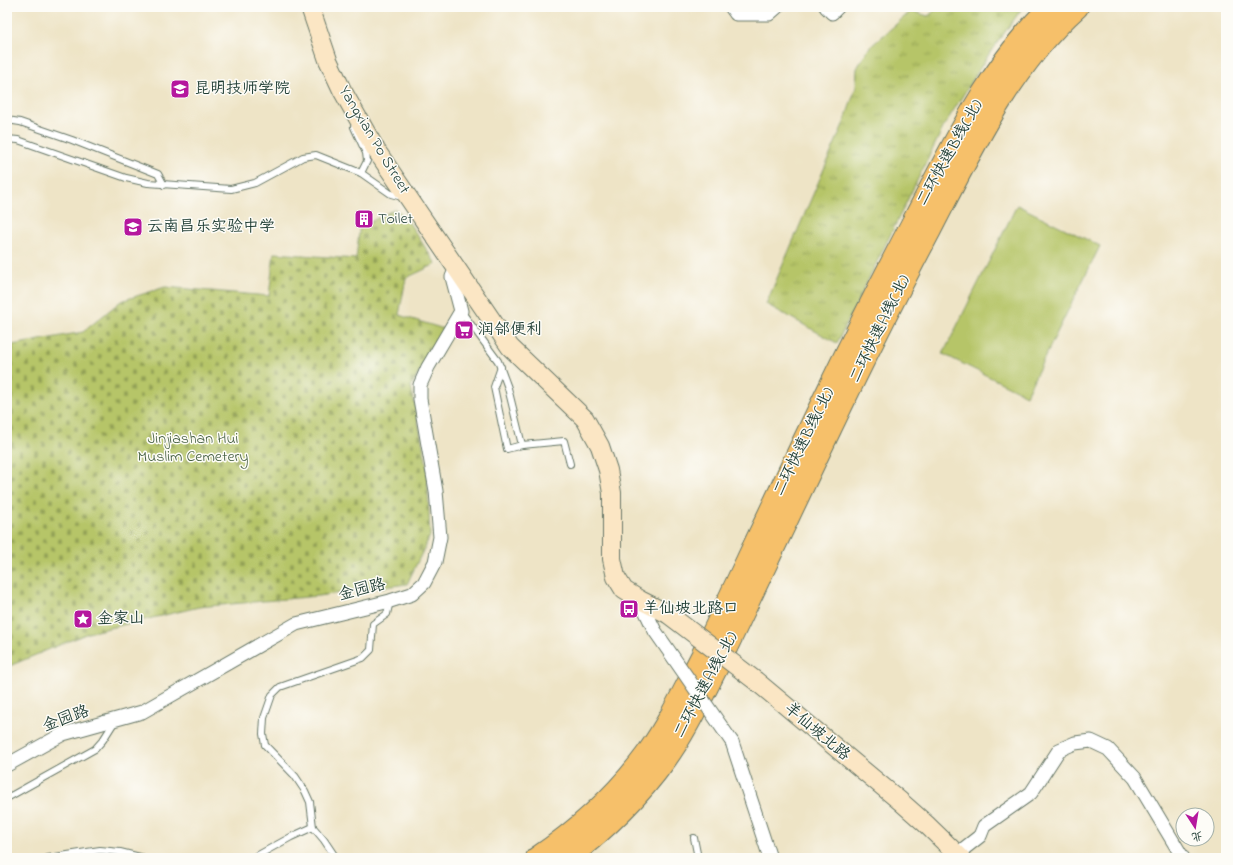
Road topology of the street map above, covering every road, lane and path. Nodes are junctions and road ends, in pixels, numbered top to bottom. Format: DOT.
graph roads {
  1 [pos="310,7"];
  2 [pos="731,7"];
  3 [pos="777,7"];
  4 [pos="826,7"];
  5 [pos="838,7"];
  6 [pos="1050,7"];
  7 [pos="1077,7"];
  8 [pos="358,117"];
  9 [pos="7,120"];
  10 [pos="7,139"];
  11 [pos="361,173"];
  12 [pos="164,185"];
  13 [pos="408,197"];
  14 [pos="456,268"];
  15 [pos="461,311"];
  16 [pos="501,367"];
  17 [pos="522,445"];
  18 [pos="570,464"];
  19 [pos="640,600"];
  20 [pos="390,601"];
  21 [pos="668,614"];
  22 [pos="116,720"];
  23 [pos="7,765"];
  24 [pos="7,798"];
  25 [pos="313,827"];
  26 [pos="694,838"];
  27 [pos="959,856"];
  28 [pos="48,858"];
  29 [pos="144,858"];
  30 [pos="253,858"];
  31 [pos="336,858"];
  32 [pos="537,858"];
  33 [pos="568,858"];
  34 [pos="698,858"];
  35 [pos="770,858"];
  36 [pos="1183,858"];
  1 -- 8 [label="street, Yangxian Po Street"];
  2 -- 3 [label="street"];
  4 -- 5 [label="street"];
  6 -- 32 [label="highway, 二环快速B线(北)"];
  7 -- 33 [label="highway, 二环快速A线(北)"];
  8 -- 11 [label="lane"];
  8 -- 13 [label="street, Yangxian Po Street"];
  9 -- 12 [label="lane"];
  10 -- 12 [label="lane"];
  11 -- 12 [label="lane"];
  11 -- 13 [label="lane"];
  13 -- 14 [label="street, Yangxian Po Street"];
  14 -- 15 [label="street"];
  14 -- 19 [label="street, Yangxian Po Street"];
  15 -- 16 [label="lane"];
  15 -- 20 [label="street, 金园路"];
  16 -- 17 [label="lane"];
  16 -- 17 [label="lane"];
  17 -- 18 [label="lane"];
  19 -- 21 [label="street, Yangxian Po Street"];
  19 -- 35 [label="street, bridge"];
  20 -- 22 [label="street, 金园路"];
  20 -- 25 [label="lane"];
  21 -- 27 [label="street, 羊仙坡北路, bridge"];
  22 -- 23 [label="street, 金园路"];
  22 -- 24 [label="lane"];
  25 -- 30 [label="lane"];
  25 -- 31 [label="lane"];
  26 -- 34 [label="lane"];
  27 -- 36 [label="street"];
  28 -- 29 [label="lane"];
}
